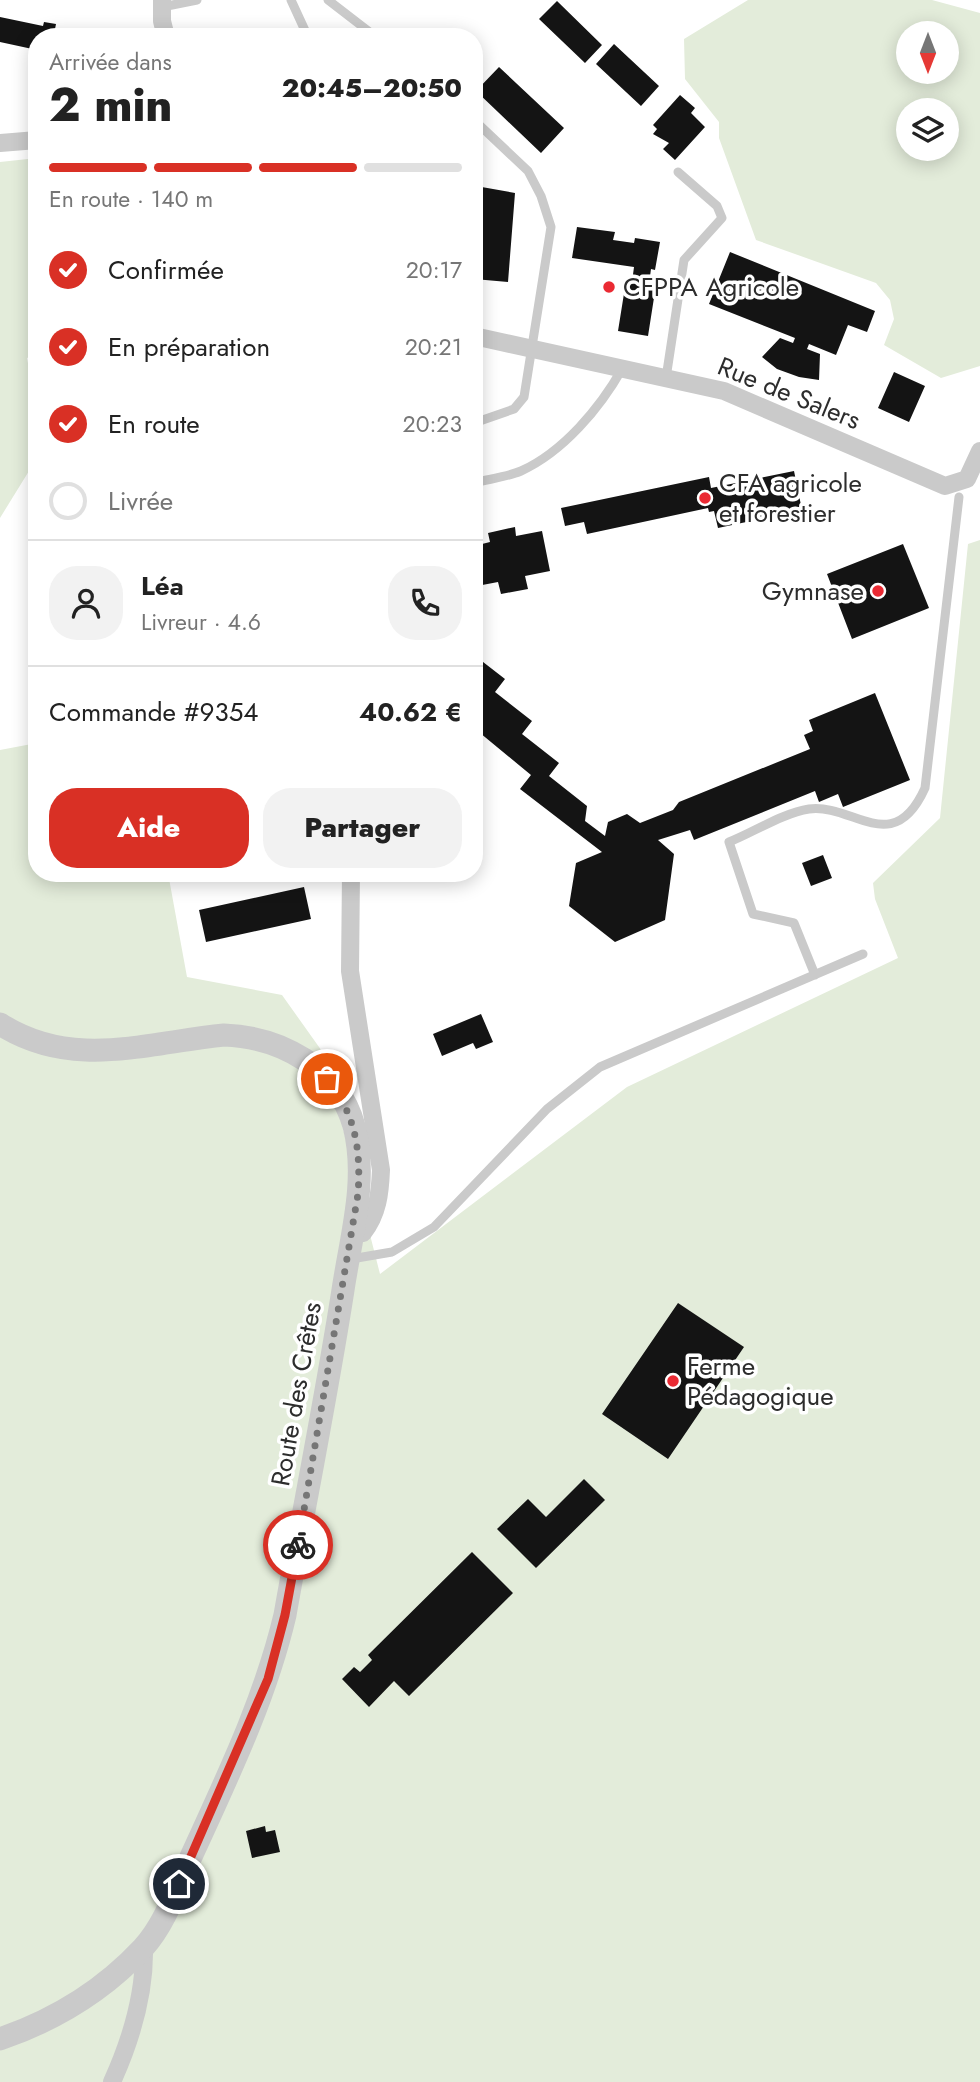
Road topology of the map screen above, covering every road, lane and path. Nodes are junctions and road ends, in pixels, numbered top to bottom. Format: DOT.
graph roads {
  1 [pos="197,0"];
  2 [pos="291,0"];
  3 [pos="328,0"];
  4 [pos="162,4"];
  5 [pos="165,28"];
  6 [pos="304,28"];
  7 [pos="364,28"];
  8 [pos="483,128"];
  9 [pos="28,141"];
  10 [pos="0,143"];
  11 [pos="678,172"];
  12 [pos="483,337"];
  13 [pos="532,349"];
  14 [pos="622,369"];
  15 [pos="666,378"];
  16 [pos="483,420"];
  17 [pos="980,451"];
  18 [pos="483,481"];
  19 [pos="959,497"];
  20 [pos="351,882"];
  21 [pos="863,954"];
  22 [pos="815,975"];
  23 [pos="0,1024"];
  24 [pos="353,1235"];
  25 [pos="347,1260"];
  26 [pos="144,1948"];
  27 [pos="0,2039"];
  28 [pos="112,2082"];
  1 -- 4 [label="lane"];
  2 -- 6 [label="lane"];
  3 -- 7 [label="lane"];
  4 -- 5 [label="street"];
  8 -- 13 [label="lane"];
  9 -- 10 [label="street"];
  11 -- 15 [label="lane"];
  12 -- 13 [label="street, Rue de Salers"];
  13 -- 14 [label="street, Rue de Salers"];
  13 -- 16 [label="lane"];
  14 -- 15 [label="street, Rue de Salers"];
  14 -- 18 [label="lane"];
  15 -- 17 [label="street, Rue de Salers"];
  19 -- 22 [label="lane"];
  20 -- 24 [label="street, Route des Crêtes"];
  21 -- 22 [label="lane"];
  22 -- 25 [label="lane"];
  23 -- 24 [label="street"];
  24 -- 25 [label="street, Route des Crêtes"];
  25 -- 26 [label="street, Route des Crêtes"];
  26 -- 27 [label="street, Route des Crêtes"];
  26 -- 28 [label="street"];
}
